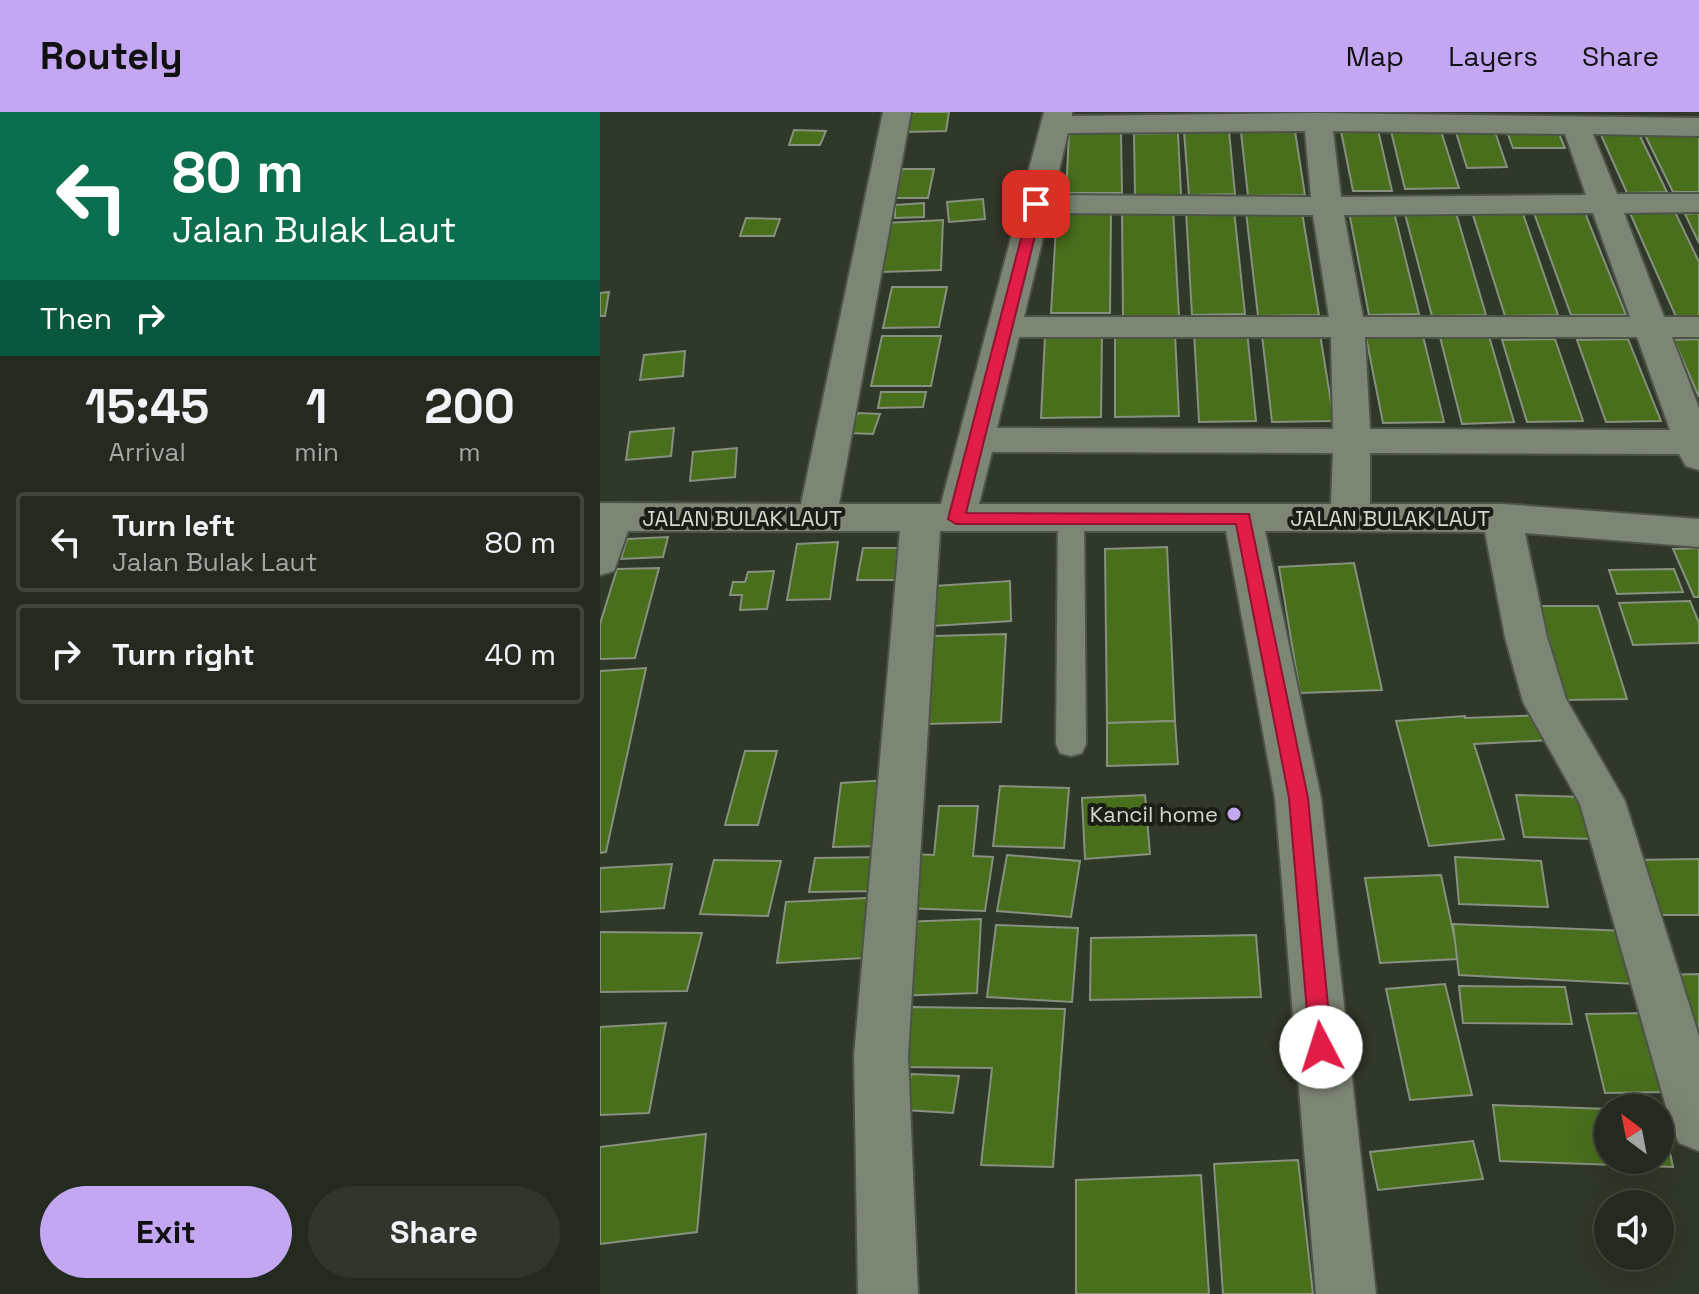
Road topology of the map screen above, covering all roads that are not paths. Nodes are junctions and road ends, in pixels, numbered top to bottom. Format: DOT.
graph roads {
  1 [pos="897,112"];
  2 [pos="1057,119"];
  3 [pos="1318,122"];
  4 [pos="1576,126"];
  5 [pos="1699,127"];
  6 [pos="1605,203"];
  7 [pos="1699,203"];
  8 [pos="1036,204"];
  9 [pos="1327,206"];
  10 [pos="1005,327"];
  11 [pos="1652,327"];
  12 [pos="1699,327"];
  13 [pos="1348,328"];
  14 [pos="977,440"];
  15 [pos="1352,440"];
  16 [pos="1698,447"];
  17 [pos="1350,516"];
  18 [pos="606,517"];
  19 [pos="817,518"];
  20 [pos="939,518"];
  21 [pos="1071,518"];
  22 [pos="1243,518"];
  23 [pos="1502,518"];
  24 [pos="1699,533"];
  25 [pos="600,561"];
  26 [pos="1071,744"];
  27 [pos="1699,1124"];
  28 [pos="888,1294"];
  29 [pos="1346,1294"];
  1 -- 19 [label="street"];
  2 -- 3 [label="street"];
  2 -- 8 [label="street"];
  3 -- 4 [label="street"];
  3 -- 9 [label="street"];
  4 -- 5 [label="street"];
  4 -- 6 [label="street"];
  6 -- 7 [label="street"];
  6 -- 9 [label="street"];
  6 -- 11 [label="street"];
  8 -- 9 [label="street"];
  8 -- 10 [label="street"];
  9 -- 13 [label="street"];
  10 -- 13 [label="street"];
  10 -- 14 [label="street"];
  11 -- 12 [label="street"];
  11 -- 13 [label="street"];
  11 -- 16 [label="street"];
  13 -- 15 [label="street"];
  14 -- 15 [label="street"];
  14 -- 20 [label="street"];
  15 -- 16 [label="street"];
  15 -- 17 [label="street"];
  17 -- 22 [label="street, JALAN BULAK LAUT"];
  17 -- 23 [label="street, JALAN BULAK LAUT"];
  18 -- 19 [label="street, JALAN BULAK LAUT"];
  18 -- 25 [label="street"];
  19 -- 20 [label="street, JALAN BULAK LAUT"];
  20 -- 21 [label="street, JALAN BULAK LAUT"];
  20 -- 28 [label="street"];
  21 -- 22 [label="street, JALAN BULAK LAUT"];
  21 -- 26 [label="lane"];
  22 -- 29 [label="street"];
  23 -- 24 [label="street, JALAN BULAK LAUT"];
  23 -- 27 [label="street"];
}
